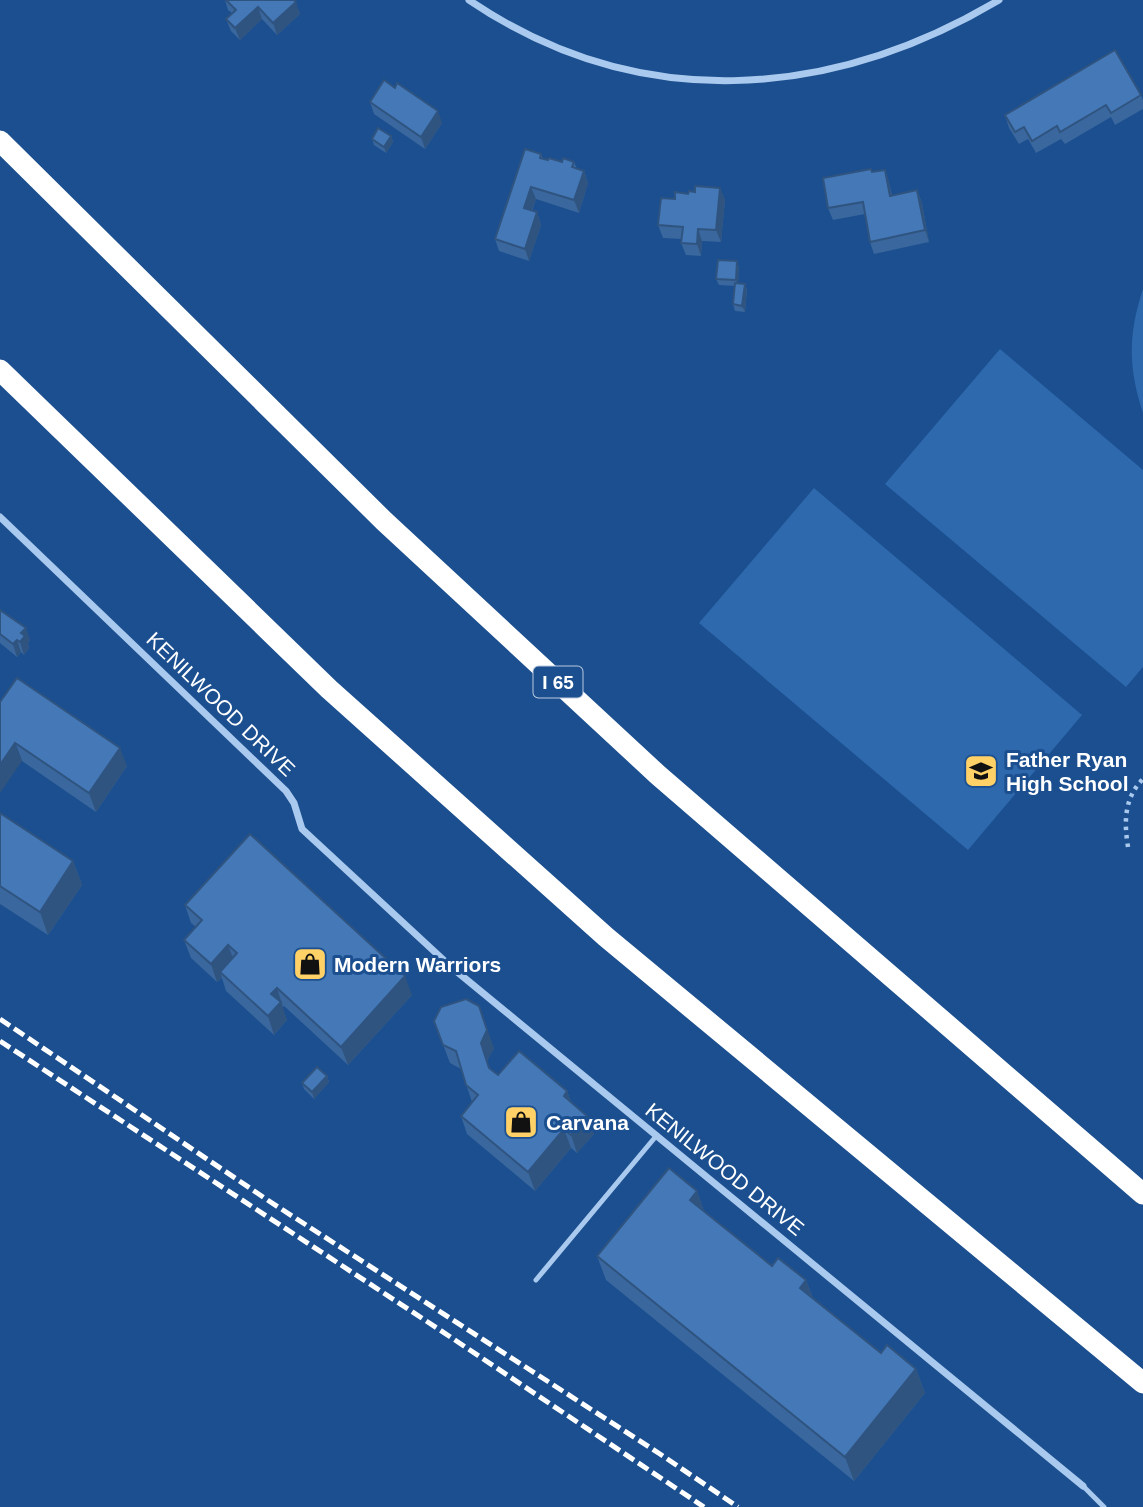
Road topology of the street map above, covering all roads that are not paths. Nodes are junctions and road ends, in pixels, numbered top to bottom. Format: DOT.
graph roads {
  1 [pos="469,0"];
  2 [pos="999,0"];
  3 [pos="0,141"];
  4 [pos="0,370"];
  5 [pos="0,517"];
  6 [pos="657,1135"];
  7 [pos="1143,1194"];
  8 [pos="536,1280"];
  9 [pos="1063,1315"];
  10 [pos="1143,1374"];
  11 [pos="1143,1383"];
  12 [pos="1083,1486"];
  13 [pos="1104,1507"];
  1 -- 2 [label="street"];
  3 -- 7 [label="highway, I 65"];
  4 -- 9 [label="highway"];
  5 -- 6 [label="street, KENILWOOD DRIVE"];
  6 -- 8 [label="lane"];
  6 -- 12 [label="street, KENILWOOD DRIVE"];
  9 -- 10 [label="highway"];
  9 -- 11 [label="highway"];
  12 -- 13 [label="lane"];
}
